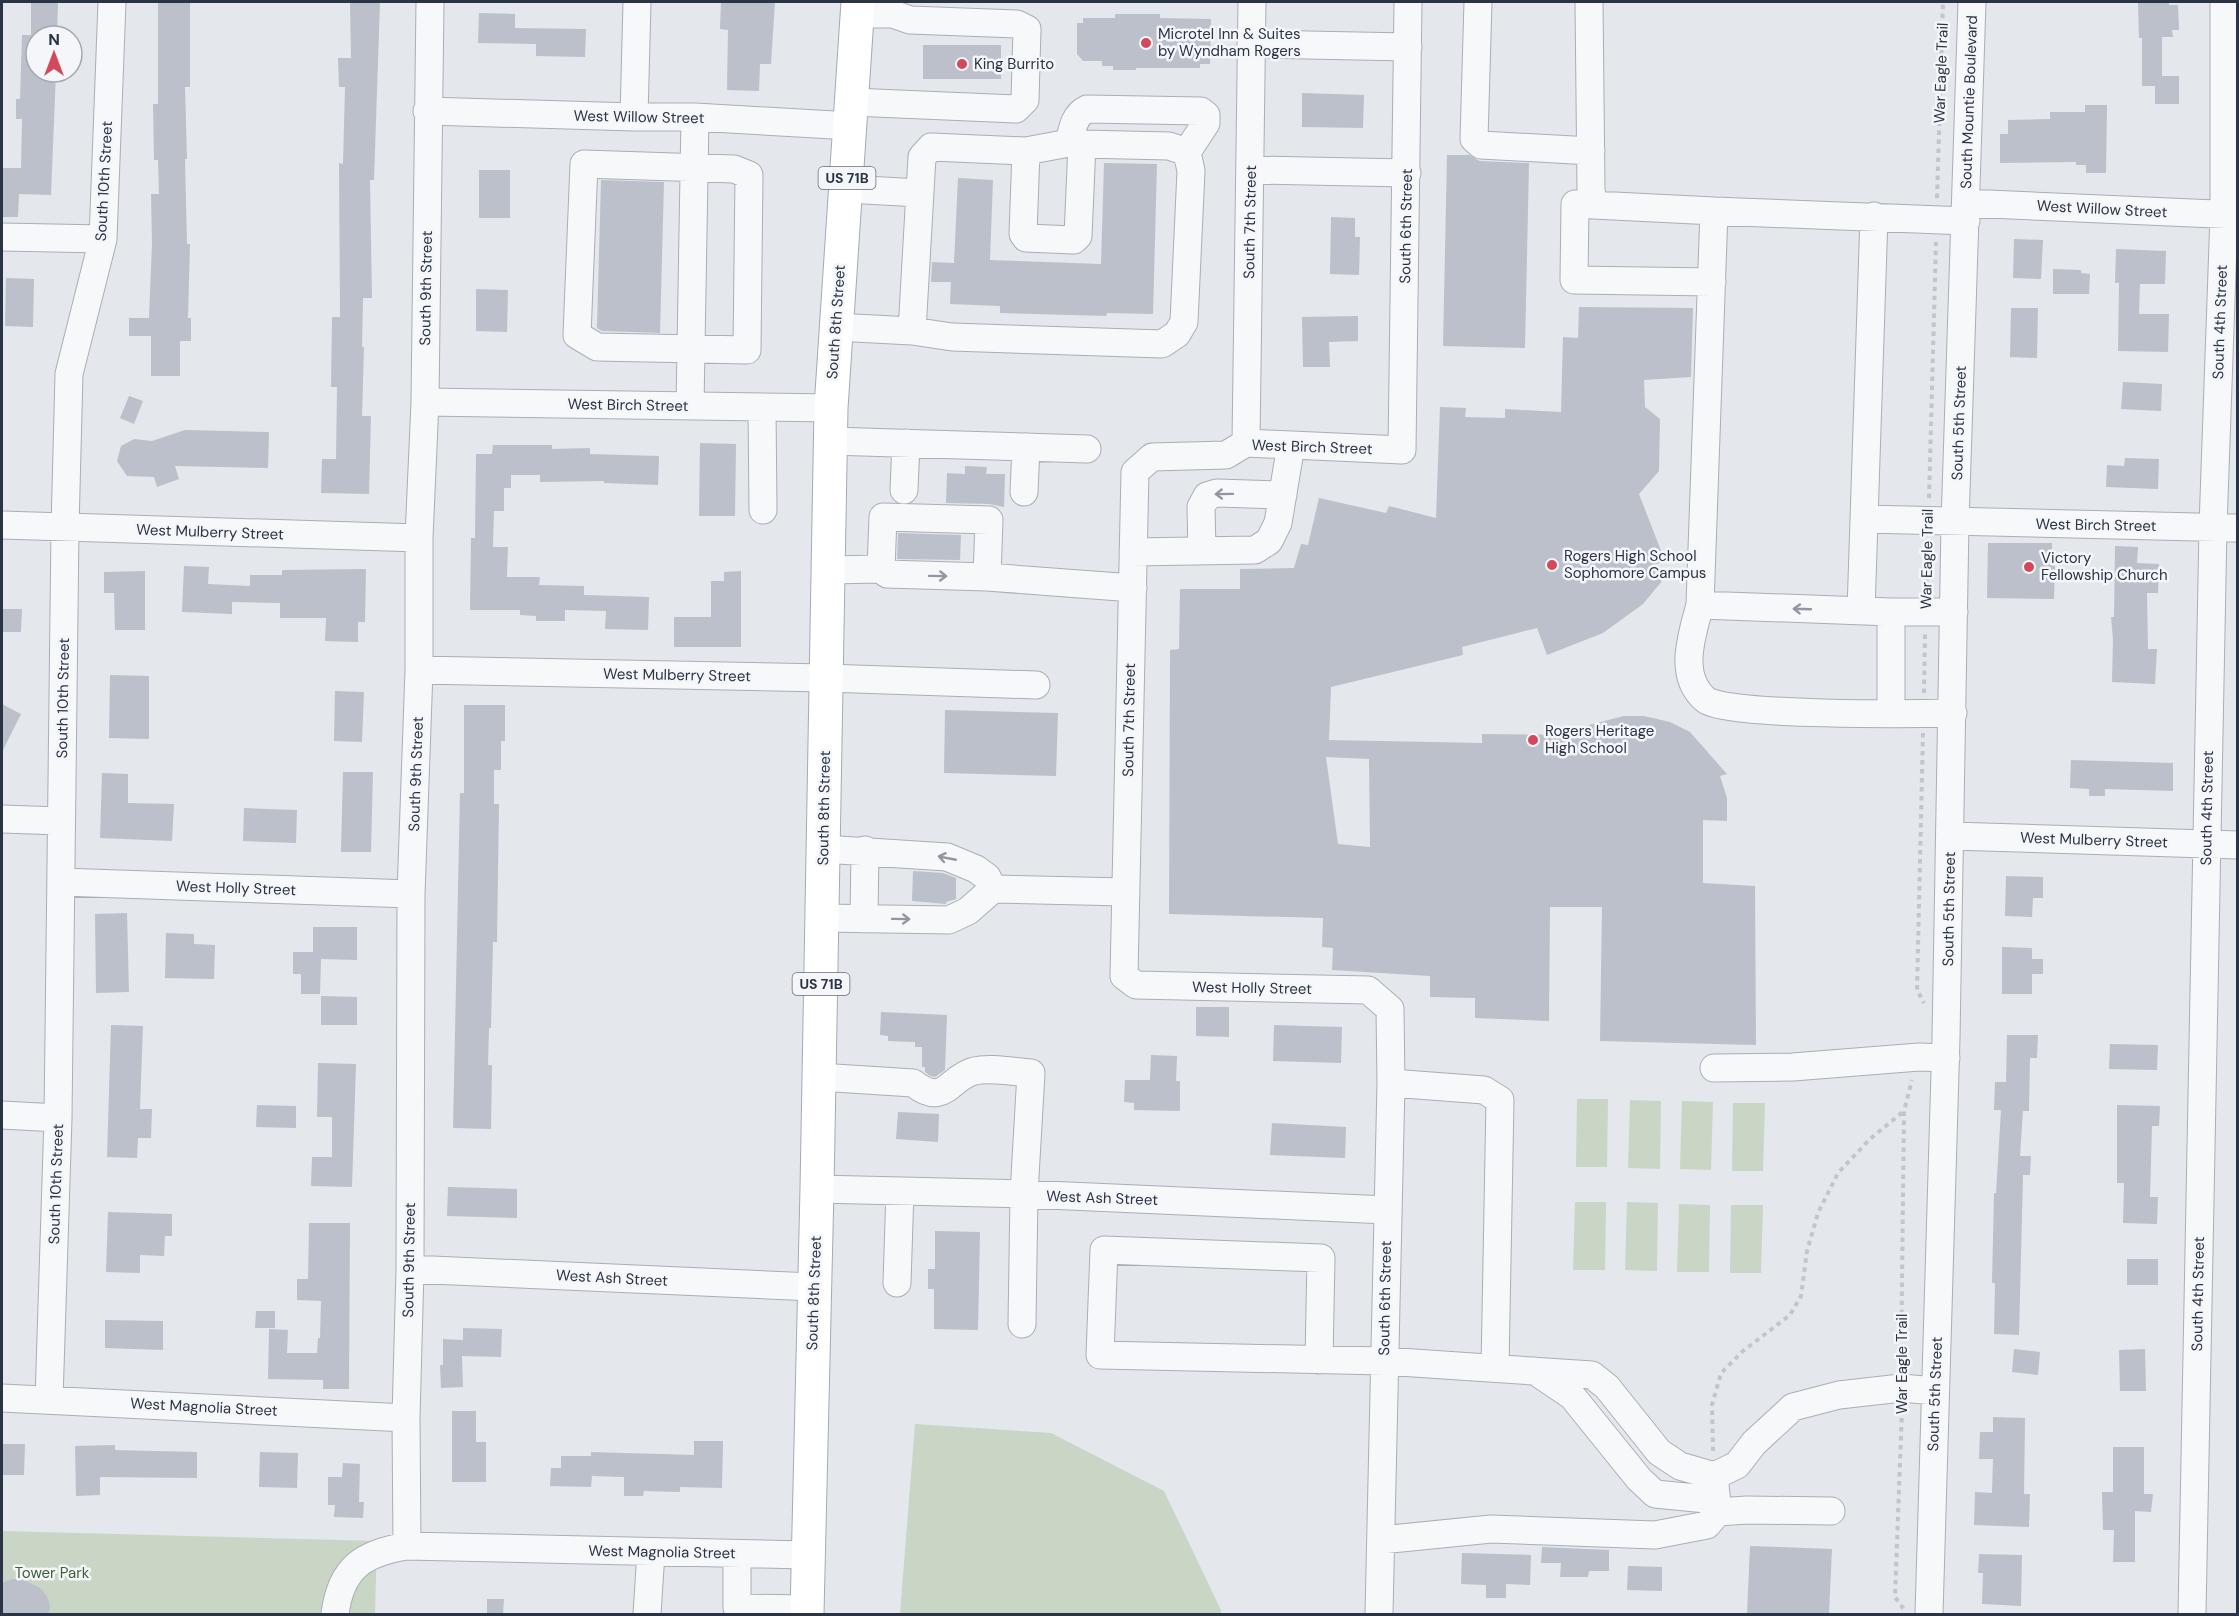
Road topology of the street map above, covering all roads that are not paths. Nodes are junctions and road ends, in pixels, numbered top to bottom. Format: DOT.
graph roads {
  1 [pos="112,2"];
  2 [pos="430,2"];
  3 [pos="636,2"];
  4 [pos="1252,2"];
  5 [pos="1408,2"];
  6 [pos="1478,2"];
  7 [pos="1589,2"];
  8 [pos="1972,2"];
  9 [pos="2224,2"];
  10 [pos="858,8"];
  11 [pos="1251,44"];
  12 [pos="1408,47"];
  13 [pos="427,111"];
  14 [pos="852,114"];
  15 [pos="634,117"];
  16 [pos="695,117"];
  17 [pos="1076,143"];
  18 [pos="1026,150"];
  19 [pos="1591,151"];
  20 [pos="1187,152"];
  21 [pos="694,167"];
  22 [pos="1251,170"];
  23 [pos="1407,173"];
  24 [pos="846,189"];
  25 [pos="920,193"];
  26 [pos="1594,205"];
  27 [pos="1714,211"];
  28 [pos="1966,212"];
  29 [pos="2231,215"];
  30 [pos="1874,216"];
  31 [pos="2,237"];
  32 [pos="103,239"];
  33 [pos="1712,282"];
  34 [pos="835,327"];
  35 [pos="912,331"];
  36 [pos="691,349"];
  37 [pos="425,402"];
  38 [pos="690,406"];
  39 [pos="762,408"];
  40 [pos="831,408"];
  41 [pos="830,441"];
  42 [pos="906,443"];
  43 [pos="1246,443"];
  44 [pos="1291,445"];
  45 [pos="1026,447"];
  46 [pos="1086,449"];
  47 [pos="1402,450"];
  48 [pos="1152,458"];
  49 [pos="904,490"];
  50 [pos="1024,492"];
  51 [pos="1283,495"];
  52 [pos="763,510"];
  53 [pos="1864,519"];
  54 [pos="1955,523"];
  55 [pos="2,525"];
  56 [pos="65,528"];
  57 [pos="2225,528"];
  58 [pos="419,538"];
  59 [pos="1202,551"];
  60 [pos="1133,552"];
  61 [pos="881,569"];
  62 [pos="828,570"];
  63 [pos="987,577"];
  64 [pos="1132,588"];
  65 [pos="1701,605"];
  66 [pos="1861,611"];
  67 [pos="1891,612"];
  68 [pos="1954,612"];
  69 [pos="419,670"];
  70 [pos="826,678"];
  71 [pos="1036,685"];
  72 [pos="1891,713"];
  73 [pos="1953,713"];
  74 [pos="2,819"];
  75 [pos="61,821"];
  76 [pos="1951,836"];
  77 [pos="2206,843"];
  78 [pos="2238,845"];
  79 [pos="823,849"];
  80 [pos="865,850"];
  81 [pos="61,882"];
  82 [pos="993,889"];
  83 [pos="1125,892"];
  84 [pos="411,894"];
  85 [pos="822,918"];
  86 [pos="864,919"];
  87 [pos="1136,985"];
  88 [pos="1368,990"];
  89 [pos="1946,1058"];
  90 [pos="1714,1068"];
  91 [pos="819,1077"];
  92 [pos="1391,1083"];
  93 [pos="2,1115"];
  94 [pos="58,1118"];
  95 [pos="817,1189"];
  96 [pos="900,1191"];
  97 [pos="1024,1194"];
  98 [pos="1387,1210"];
  99 [pos="410,1269"];
  100 [pos="897,1283"];
  101 [pos="813,1287"];
  102 [pos="1022,1324"];
  103 [pos="1319,1360"];
  104 [pos="1384,1361"];
  105 [pos="1495,1368"];
  106 [pos="1535,1371"];
  107 [pos="1935,1391"];
  108 [pos="2,1398"];
  109 [pos="49,1400"];
  110 [pos="406,1418"];
  111 [pos="1717,1496"];
  112 [pos="1831,1511"];
  113 [pos="1381,1540"];
  114 [pos="407,1546"];
  115 [pos="651,1552"];
  116 [pos="737,1554"];
  117 [pos="808,1555"];
  118 [pos="807,1611"];
  119 [pos="335,1614"];
  120 [pos="647,1614"];
  121 [pos="1379,1614"];
  122 [pos="1929,1614"];
  123 [pos="2192,1614"];
  1 -- 32 [label="street, South 10th Street"];
  2 -- 13 [label="street, South 9th Street"];
  3 -- 15 [label="street"];
  4 -- 11 [label="street, South 7th Street"];
  5 -- 12 [label="street, South 6th Street"];
  6 -- 19 [label="street"];
  7 -- 19 [label="street"];
  8 -- 28 [label="street, South Mountie Boulevard"];
  9 -- 29 [label="street, South 4th Street"];
  10 -- 14 [label="main road, South 8th Street / US 71B"];
  10 -- 14 [label="street, West Willow Street"];
  11 -- 12 [label="street"];
  11 -- 22 [label="street, South 7th Street"];
  12 -- 23 [label="street, South 6th Street"];
  13 -- 15 [label="street, West Willow Street"];
  13 -- 37 [label="street, South 9th Street"];
  14 -- 16 [label="street, West Willow Street"];
  14 -- 24 [label="main road, South 8th Street / US 71B"];
  15 -- 16 [label="street, West Willow Street"];
  16 -- 21 [label="street"];
  17 -- 18 [label="street"];
  17 -- 18 [label="street"];
  17 -- 20 [label="street"];
  17 -- 20 [label="street"];
  18 -- 25 [label="street"];
  19 -- 26 [label="street"];
  20 -- 35 [label="street"];
  21 -- 36 [label="street"];
  21 -- 36 [label="street"];
  21 -- 36 [label="street"];
  22 -- 23 [label="street"];
  22 -- 43 [label="street, South 7th Street"];
  23 -- 47 [label="street, South 6th Street"];
  24 -- 25 [label="street"];
  24 -- 34 [label="main road, South 8th Street / US 71B"];
  25 -- 35 [label="street"];
  26 -- 27 [label="street, West Willow Street"];
  26 -- 33 [label="street"];
  27 -- 30 [label="street, West Willow Street"];
  27 -- 33 [label="street"];
  28 -- 29 [label="street, West Willow Street"];
  28 -- 30 [label="street, West Willow Street"];
  28 -- 54 [label="street, South 5th Street"];
  29 -- 57 [label="street, South 4th Street"];
  30 -- 53 [label="street"];
  31 -- 32 [label="street"];
  32 -- 56 [label="street, South 10th Street"];
  33 -- 65 [label="street"];
  34 -- 35 [label="street"];
  34 -- 40 [label="main road, South 8th Street / US 71B"];
  36 -- 38 [label="street"];
  37 -- 38 [label="street, West Birch Street"];
  37 -- 58 [label="street, South 9th Street"];
  38 -- 39 [label="street, West Birch Street"];
  39 -- 40 [label="street, West Birch Street"];
  39 -- 52 [label="street"];
  40 -- 41 [label="main road, South 8th Street / US 71B"];
  41 -- 42 [label="street"];
  41 -- 62 [label="main road, South 8th Street / US 71B"];
  42 -- 45 [label="street"];
  42 -- 49 [label="street"];
  43 -- 44 [label="street, West Birch Street"];
  43 -- 48 [label="street, West Birch Street"];
  44 -- 47 [label="street, West Birch Street"];
  44 -- 51 [label="street"];
  45 -- 46 [label="street"];
  45 -- 50 [label="street"];
  48 -- 60 [label="street, South 7th Street"];
  51 -- 59 [label="street"];
  51 -- 59 [label="street, one-way"];
  53 -- 54 [label="street, West Birch Street"];
  53 -- 66 [label="street"];
  54 -- 57 [label="street, West Birch Street"];
  54 -- 68 [label="street, South 5th Street"];
  55 -- 56 [label="street, West Mulberry Street"];
  56 -- 58 [label="street, West Mulberry Street"];
  56 -- 75 [label="street, South 10th Street"];
  57 -- 77 [label="street, South 4th Street"];
  58 -- 69 [label="street, South 9th Street"];
  59 -- 60 [label="street"];
  60 -- 64 [label="street, South 7th Street"];
  61 -- 62 [label="street"];
  61 -- 63 [label="street, one-way"];
  61 -- 63 [label="street"];
  62 -- 70 [label="main road, South 8th Street / US 71B"];
  63 -- 64 [label="street"];
  64 -- 83 [label="street, South 7th Street"];
  66 -- 65 [label="street, one-way"];
  65 -- 72 [label="street"];
  66 -- 67 [label="street"];
  67 -- 68 [label="street"];
  67 -- 72 [label="street"];
  68 -- 73 [label="street, South 5th Street"];
  69 -- 70 [label="street, West Mulberry Street"];
  69 -- 84 [label="street, South 9th Street"];
  70 -- 71 [label="street, West Mulberry Street"];
  70 -- 79 [label="main road, South 8th Street / US 71B"];
  72 -- 73 [label="street"];
  73 -- 76 [label="street, South 5th Street"];
  74 -- 75 [label="street"];
  75 -- 81 [label="street, South 10th Street"];
  76 -- 77 [label="street, West Mulberry Street"];
  76 -- 89 [label="street, South 5th Street"];
  77 -- 78 [label="street, West Mulberry Street"];
  77 -- 123 [label="street, South 4th Street"];
  79 -- 80 [label="street"];
  79 -- 85 [label="main road, South 8th Street / US 71B"];
  82 -- 80 [label="street, one-way"];
  80 -- 86 [label="street"];
  81 -- 84 [label="street, West Holly Street"];
  81 -- 94 [label="street, South 10th Street"];
  82 -- 83 [label="street"];
  86 -- 82 [label="street, one-way"];
  83 -- 87 [label="street, South 7th Street"];
  84 -- 99 [label="street, South 9th Street"];
  85 -- 86 [label="street"];
  85 -- 91 [label="main road, South 8th Street / US 71B"];
  87 -- 88 [label="street, West Holly Street"];
  88 -- 92 [label="street, South 6th Street"];
  89 -- 90 [label="street"];
  89 -- 107 [label="street, South 5th Street"];
  91 -- 95 [label="main road, South 8th Street / US 71B"];
  91 -- 97 [label="street"];
  92 -- 98 [label="street, South 6th Street"];
  92 -- 105 [label="street"];
  93 -- 94 [label="street"];
  94 -- 109 [label="street, South 10th Street"];
  95 -- 96 [label="street, West Ash Street"];
  95 -- 101 [label="main road, South 8th Street / US 71B"];
  96 -- 97 [label="street, West Ash Street"];
  96 -- 100 [label="street"];
  97 -- 98 [label="street, West Ash Street"];
  97 -- 102 [label="street"];
  98 -- 104 [label="street, South 6th Street"];
  99 -- 101 [label="street, West Ash Street"];
  99 -- 110 [label="street, South 9th Street"];
  101 -- 117 [label="main road, South 8th Street / US 71B"];
  103 -- 103 [label="street"];
  103 -- 104 [label="street"];
  104 -- 105 [label="street"];
  104 -- 113 [label="street, South 6th Street"];
  105 -- 106 [label="street"];
  106 -- 111 [label="street"];
  106 -- 111 [label="street"];
  107 -- 111 [label="street"];
  107 -- 122 [label="street, South 5th Street"];
  108 -- 109 [label="street, West Magnolia Street"];
  109 -- 110 [label="street, West Magnolia Street"];
  110 -- 114 [label="street, South 9th Street"];
  111 -- 112 [label="street"];
  111 -- 113 [label="street"];
  113 -- 121 [label="street, South 6th Street"];
  114 -- 115 [label="street, West Magnolia Street"];
  114 -- 119 [label="street, West Magnolia Street"];
  115 -- 116 [label="street, West Magnolia Street"];
  115 -- 120 [label="street"];
  116 -- 117 [label="street, West Magnolia Street"];
  116 -- 118 [label="street"];
  117 -- 118 [label="main road, South 8th Street / US 71B"];
}
